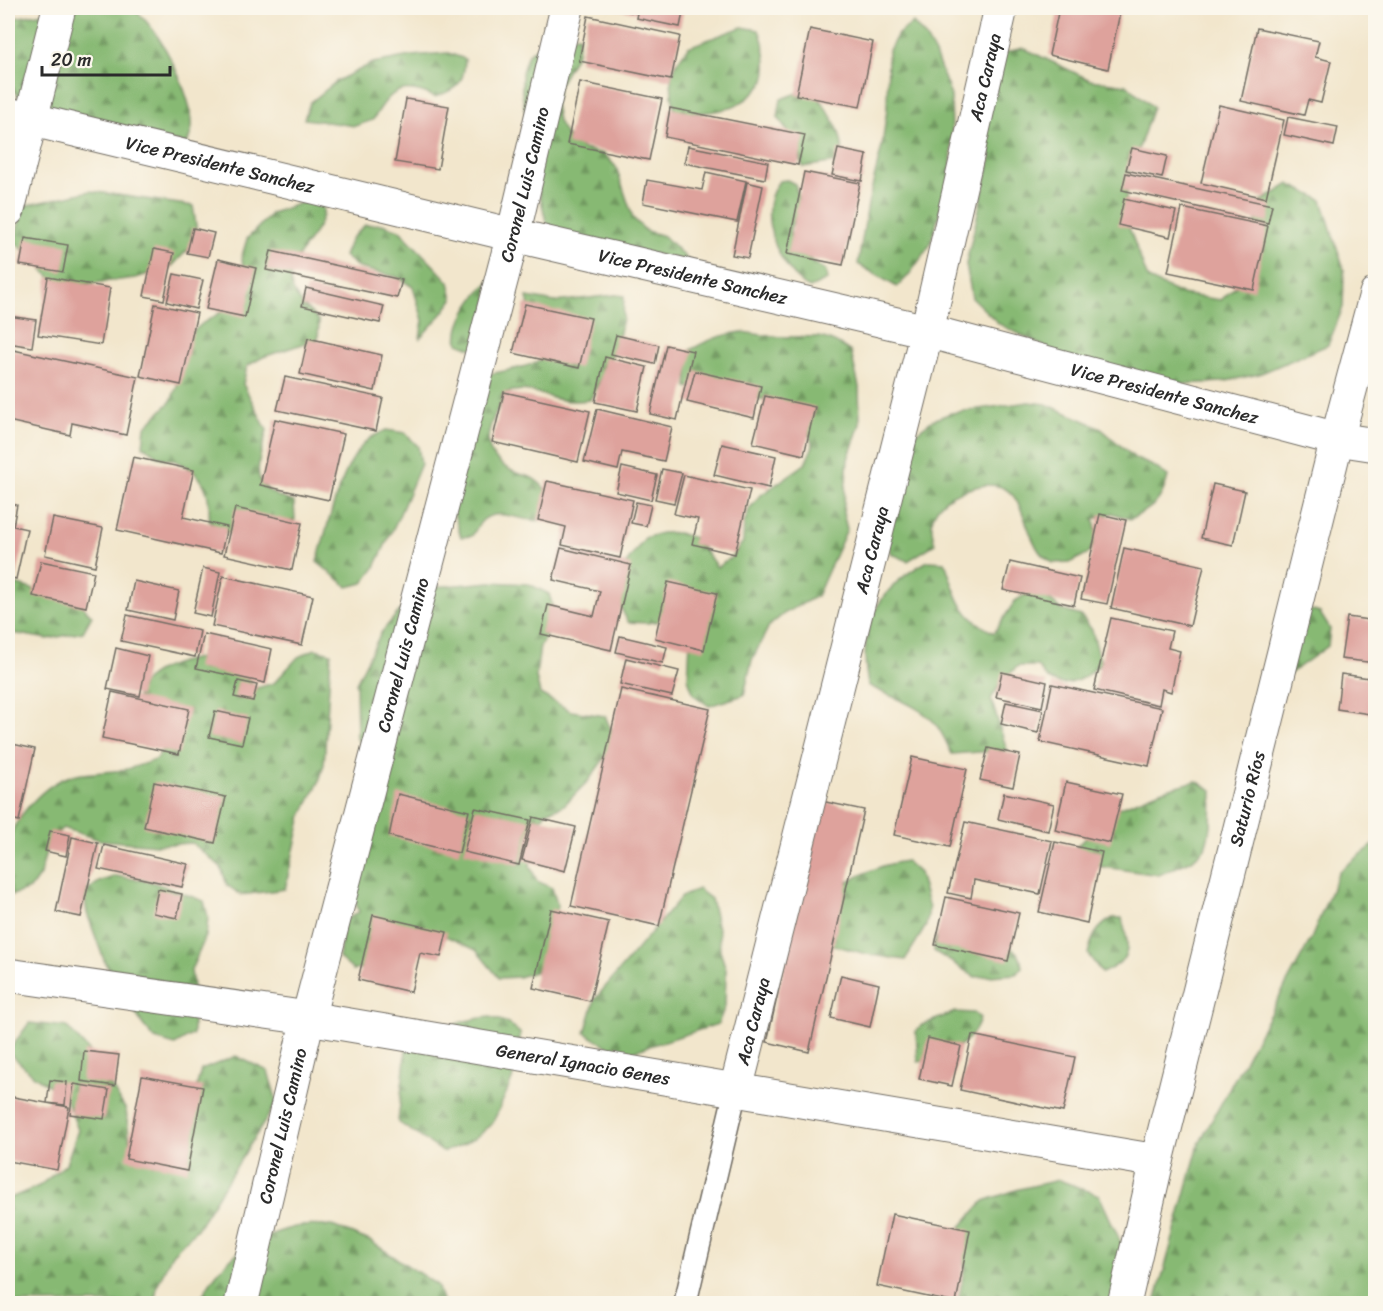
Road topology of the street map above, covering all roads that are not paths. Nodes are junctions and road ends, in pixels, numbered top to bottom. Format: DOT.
graph roads {
  1 [pos="59,8"];
  2 [pos="567,8"];
  3 [pos="1001,8"];
  4 [pos="20,117"];
  5 [pos="8,210"];
  6 [pos="513,235"];
  7 [pos="1376,294"];
  8 [pos="927,331"];
  9 [pos="1337,439"];
  10 [pos="1376,445"];
  11 [pos="8,975"];
  12 [pos="308,1018"];
  13 [pos="736,1089"];
  14 [pos="1157,1161"];
  15 [pos="241,1304"];
  16 [pos="685,1304"];
  17 [pos="1124,1304"];
  1 -- 4 [label="street"];
  2 -- 6 [label="street, Coronel Luis Camino"];
  3 -- 8 [label="street, Aca Caraya"];
  4 -- 5 [label="street"];
  4 -- 6 [label="street, Vice Presidente Sanchez"];
  6 -- 8 [label="street, Vice Presidente Sanchez"];
  6 -- 12 [label="street, Coronel Luis Camino"];
  7 -- 9 [label="street, Saturio Ríos"];
  8 -- 9 [label="street, Vice Presidente Sanchez"];
  8 -- 13 [label="street, Aca Caraya"];
  9 -- 10 [label="street, Vice Presidente Sanchez"];
  9 -- 14 [label="street, Saturio Ríos"];
  11 -- 12 [label="street, General Ignacio Genes"];
  12 -- 13 [label="street, General Ignacio Genes"];
  12 -- 15 [label="street, Coronel Luis Camino"];
  13 -- 14 [label="street, General Ignacio Genes"];
  13 -- 16 [label="lane"];
  14 -- 17 [label="street, Saturio Ríos"];
}
